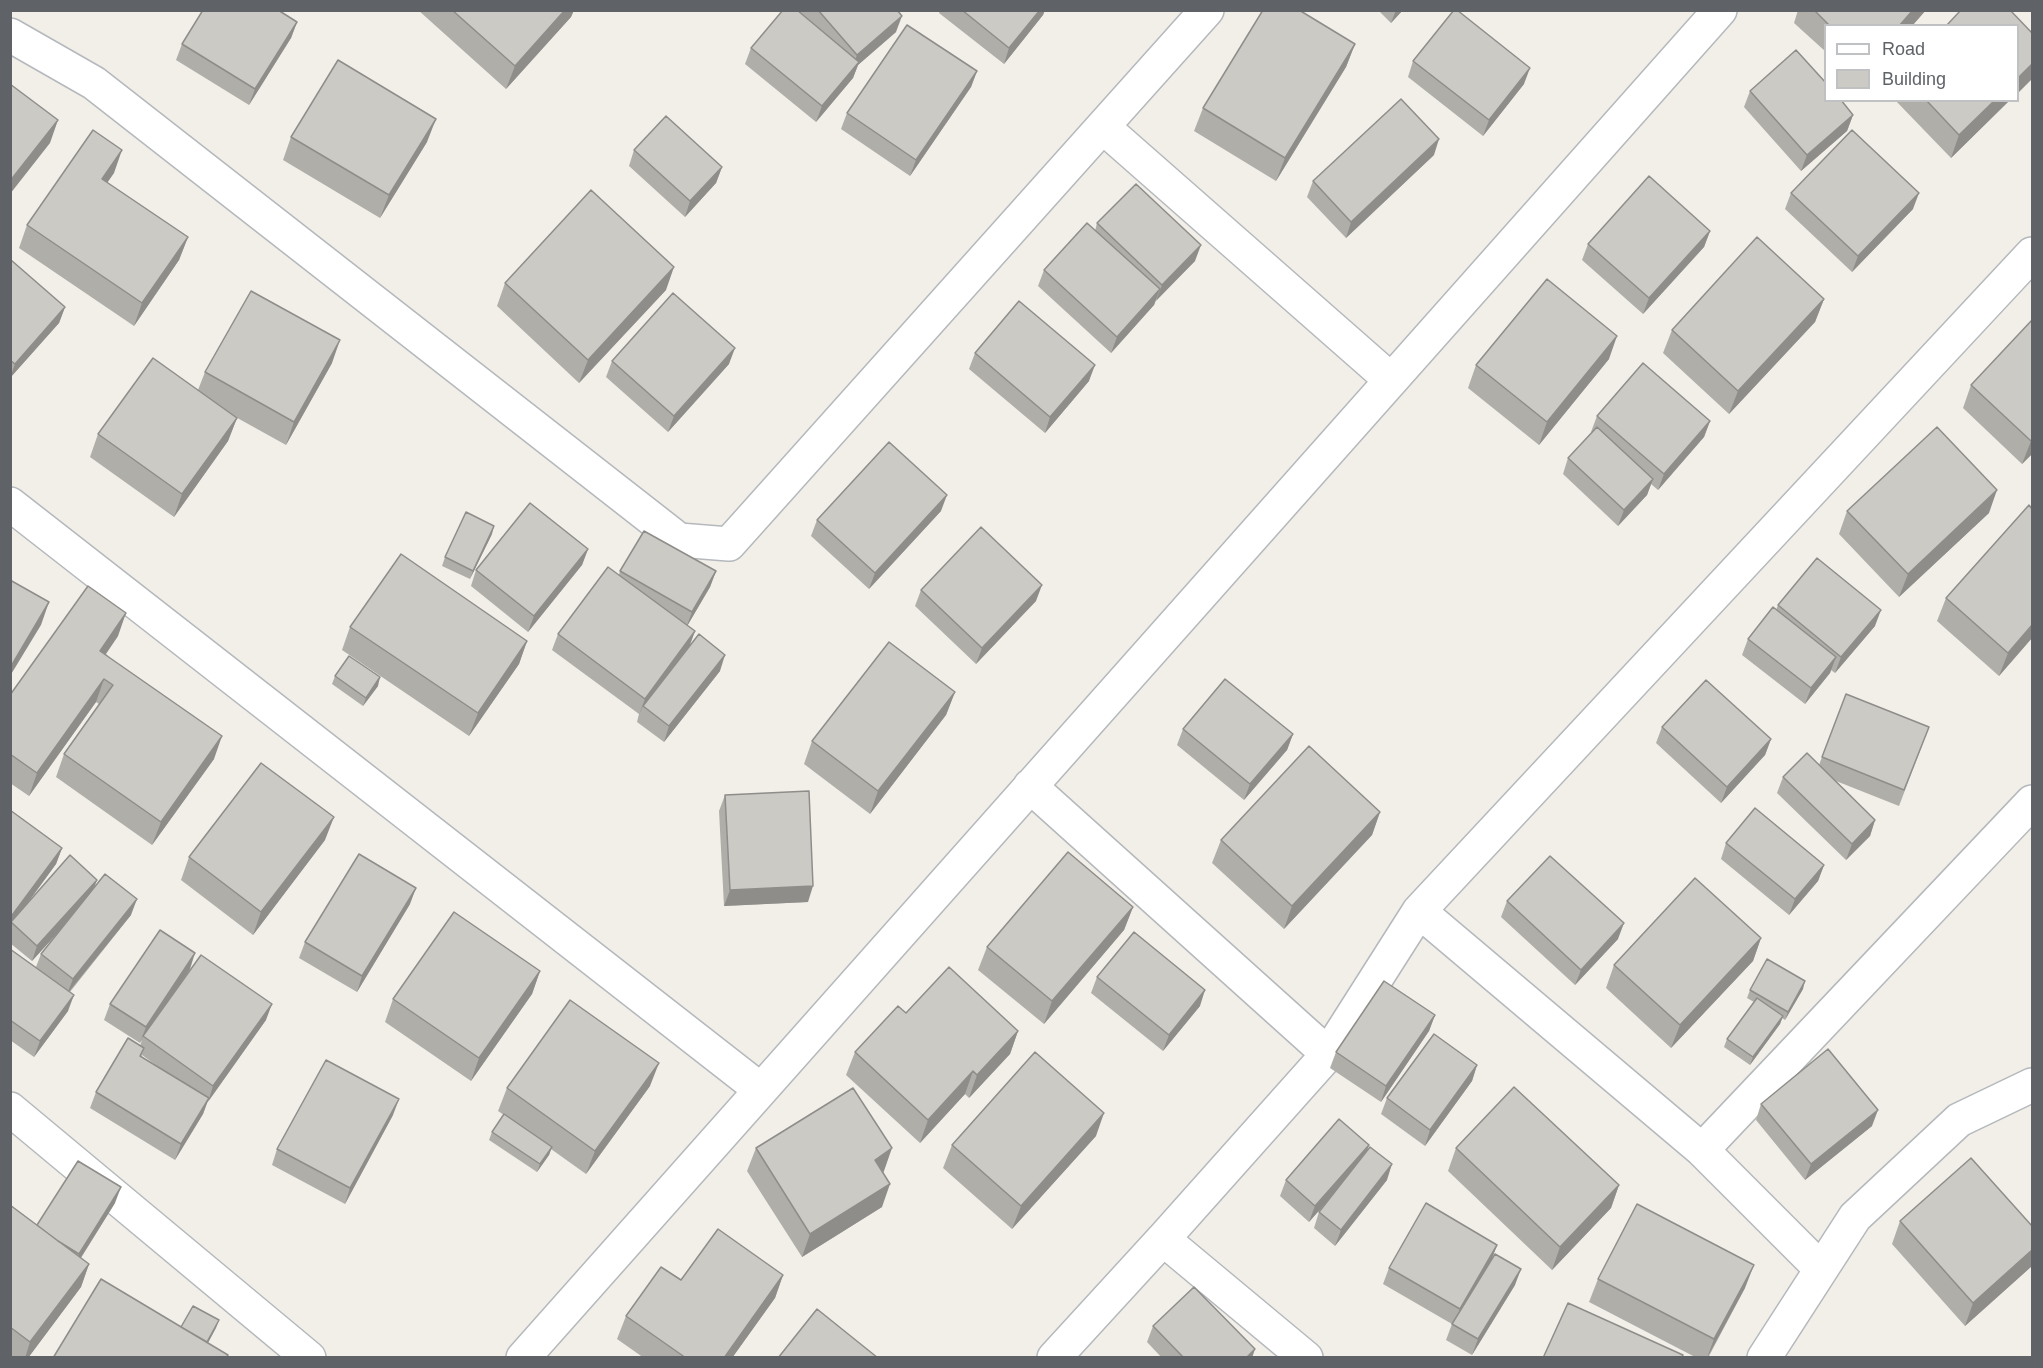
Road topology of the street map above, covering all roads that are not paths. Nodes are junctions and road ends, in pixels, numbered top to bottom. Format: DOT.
graph roads {
  1 [pos="1207,10"];
  2 [pos="1720,10"];
  3 [pos="10,35"];
  4 [pos="1103,127"];
  5 [pos="2032,254"];
  6 [pos="1391,380"];
  7 [pos="10,504"];
  8 [pos="1030,786"];
  9 [pos="2032,802"];
  10 [pos="1419,911"];
  11 [pos="1329,1054"];
  12 [pos="2032,1085"];
  13 [pos="760,1090"];
  14 [pos="10,1109"];
  15 [pos="1702,1150"];
  16 [pos="1163,1239"];
  17 [pos="1821,1269"];
  18 [pos="309,1358"];
  19 [pos="523,1358"];
  20 [pos="1054,1358"];
  21 [pos="1306,1358"];
  22 [pos="1764,1358"];
  1 -- 4 [label="street"];
  2 -- 6 [label="street"];
  3 -- 4 [label="street"];
  4 -- 6 [label="street"];
  5 -- 10 [label="street"];
  6 -- 8 [label="street"];
  7 -- 13 [label="street"];
  8 -- 11 [label="street"];
  8 -- 13 [label="street"];
  9 -- 15 [label="street"];
  10 -- 11 [label="street"];
  10 -- 15 [label="street"];
  11 -- 16 [label="street"];
  12 -- 17 [label="street"];
  13 -- 19 [label="street"];
  14 -- 18 [label="street"];
  15 -- 17 [label="street"];
  16 -- 20 [label="street"];
  16 -- 21 [label="street"];
  17 -- 22 [label="street"];
}
